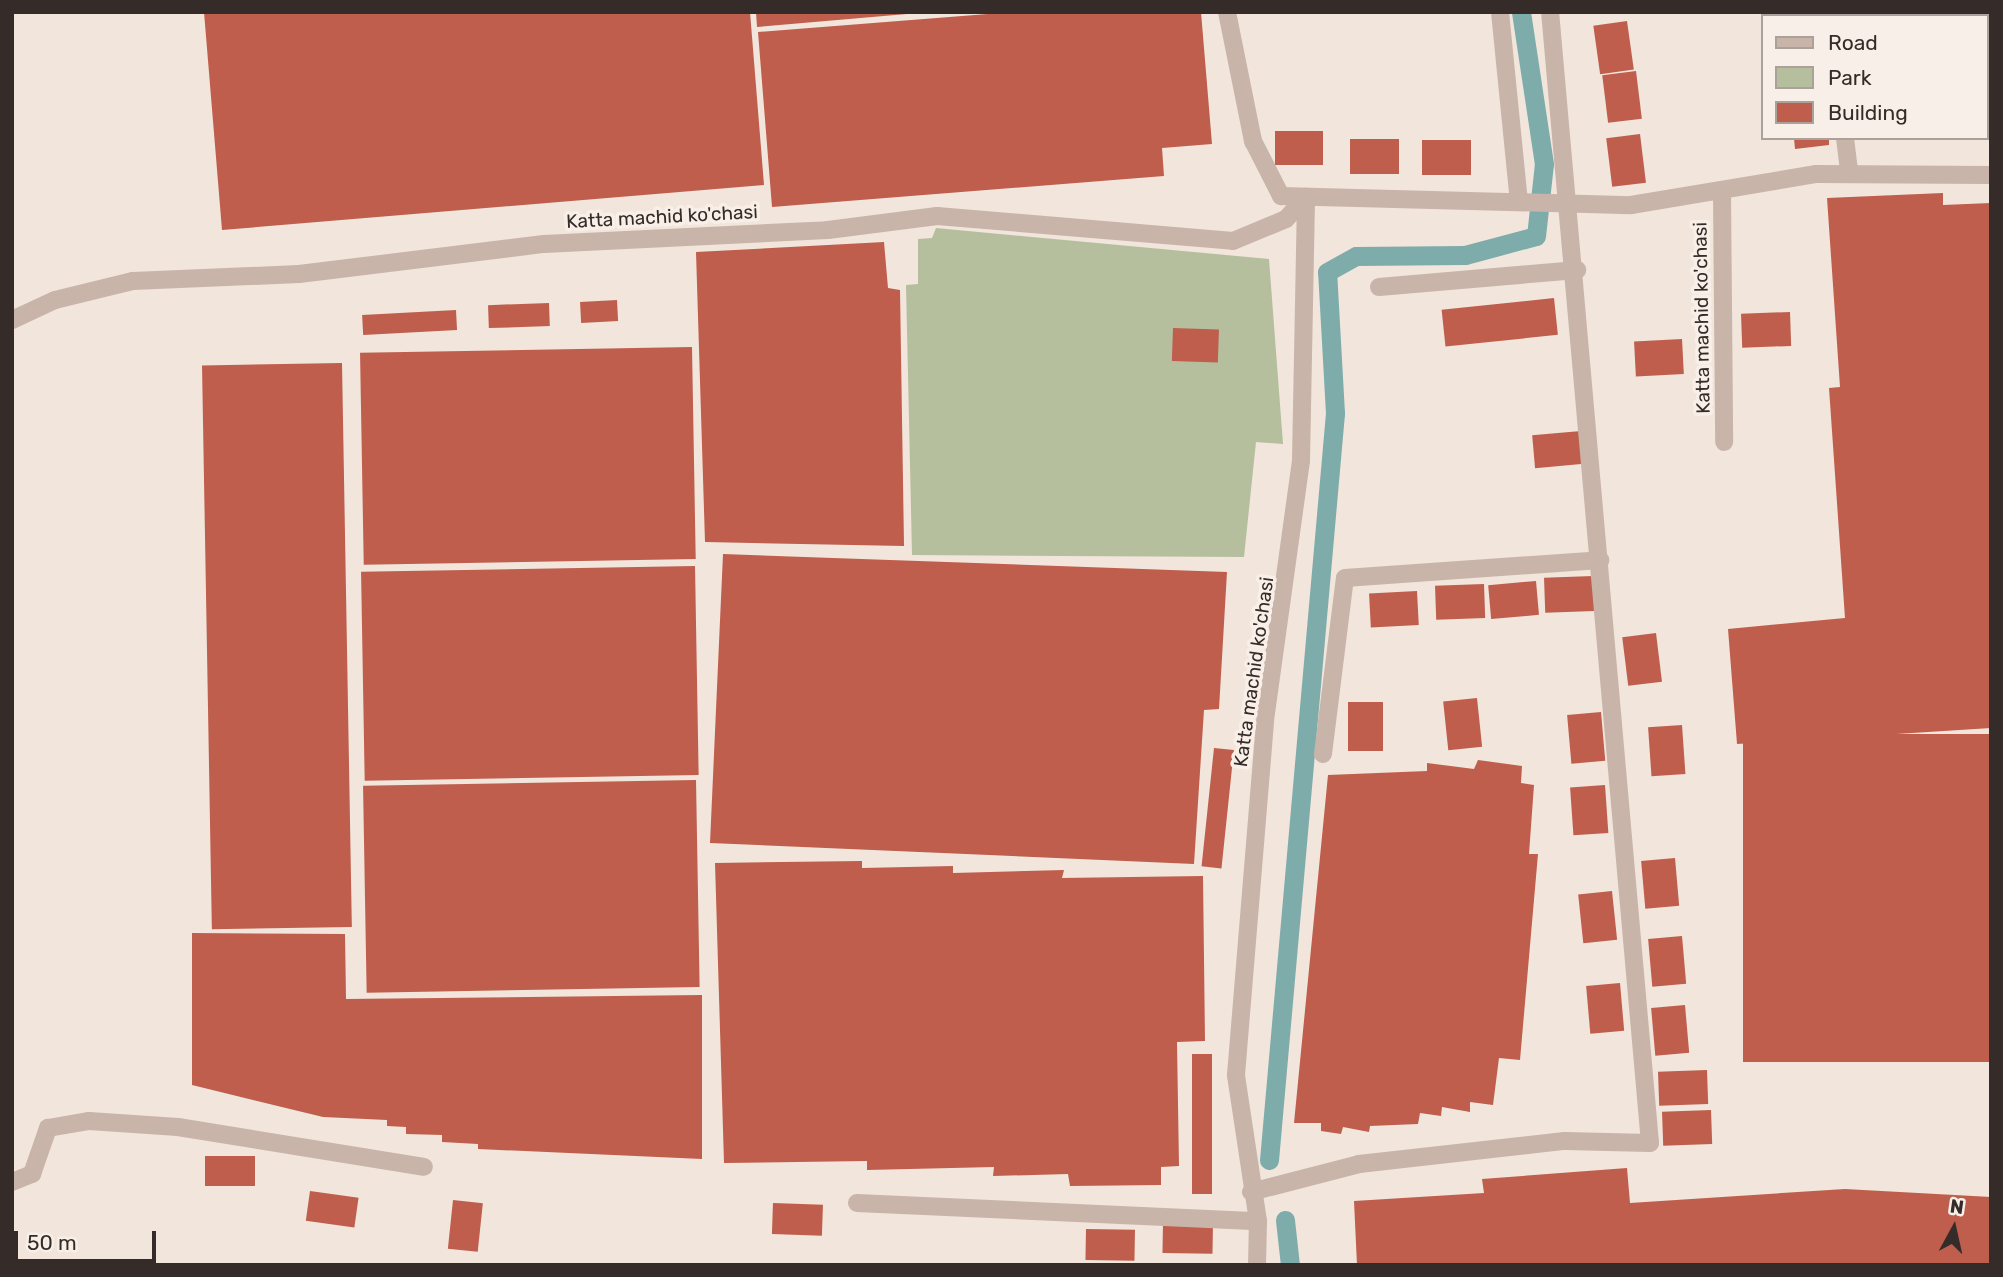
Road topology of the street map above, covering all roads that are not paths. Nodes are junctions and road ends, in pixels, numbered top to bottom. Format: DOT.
graph roads {
  1 [pos="1227,12"];
  2 [pos="1500,12"];
  3 [pos="1550,12"];
  4 [pos="1845,140"];
  5 [pos="1849,172"];
  6 [pos="1991,175"];
  7 [pos="1722,193"];
  8 [pos="1306,197"];
  9 [pos="1519,201"];
  10 [pos="1572,206"];
  11 [pos="1577,270"];
  12 [pos="1379,287"];
  13 [pos="12,320"];
  14 [pos="1724,442"];
  15 [pos="1600,560"];
  16 [pos="1323,754"];
  17 [pos="424,1167"];
  18 [pos="12,1182"];
  19 [pos="1251,1192"];
  20 [pos="857,1203"];
  21 [pos="1258,1221"];
  22 [pos="1257,1265"];
  1 -- 8 [label="street"];
  2 -- 9 [label="street"];
  3 -- 10 [label="street"];
  4 -- 5 [label="street"];
  5 -- 6 [label="street, Katta machid ko'chasi"];
  5 -- 7 [label="street, Katta machid ko'chasi"];
  7 -- 10 [label="street, Katta machid ko'chasi"];
  7 -- 14 [label="street, Katta machid ko'chasi"];
  8 -- 9 [label="street"];
  8 -- 13 [label="street, Katta machid ko'chasi"];
  8 -- 19 [label="street, Katta machid ko'chasi"];
  9 -- 10 [label="street, Katta machid ko'chasi"];
  10 -- 11 [label="street"];
  11 -- 12 [label="street"];
  11 -- 15 [label="street"];
  15 -- 16 [label="street"];
  15 -- 19 [label="street"];
  17 -- 18 [label="street"];
  19 -- 21 [label="street, Katta machid ko'chasi"];
  20 -- 21 [label="street"];
  21 -- 22 [label="street, Katta machid ko'chasi"];
}
